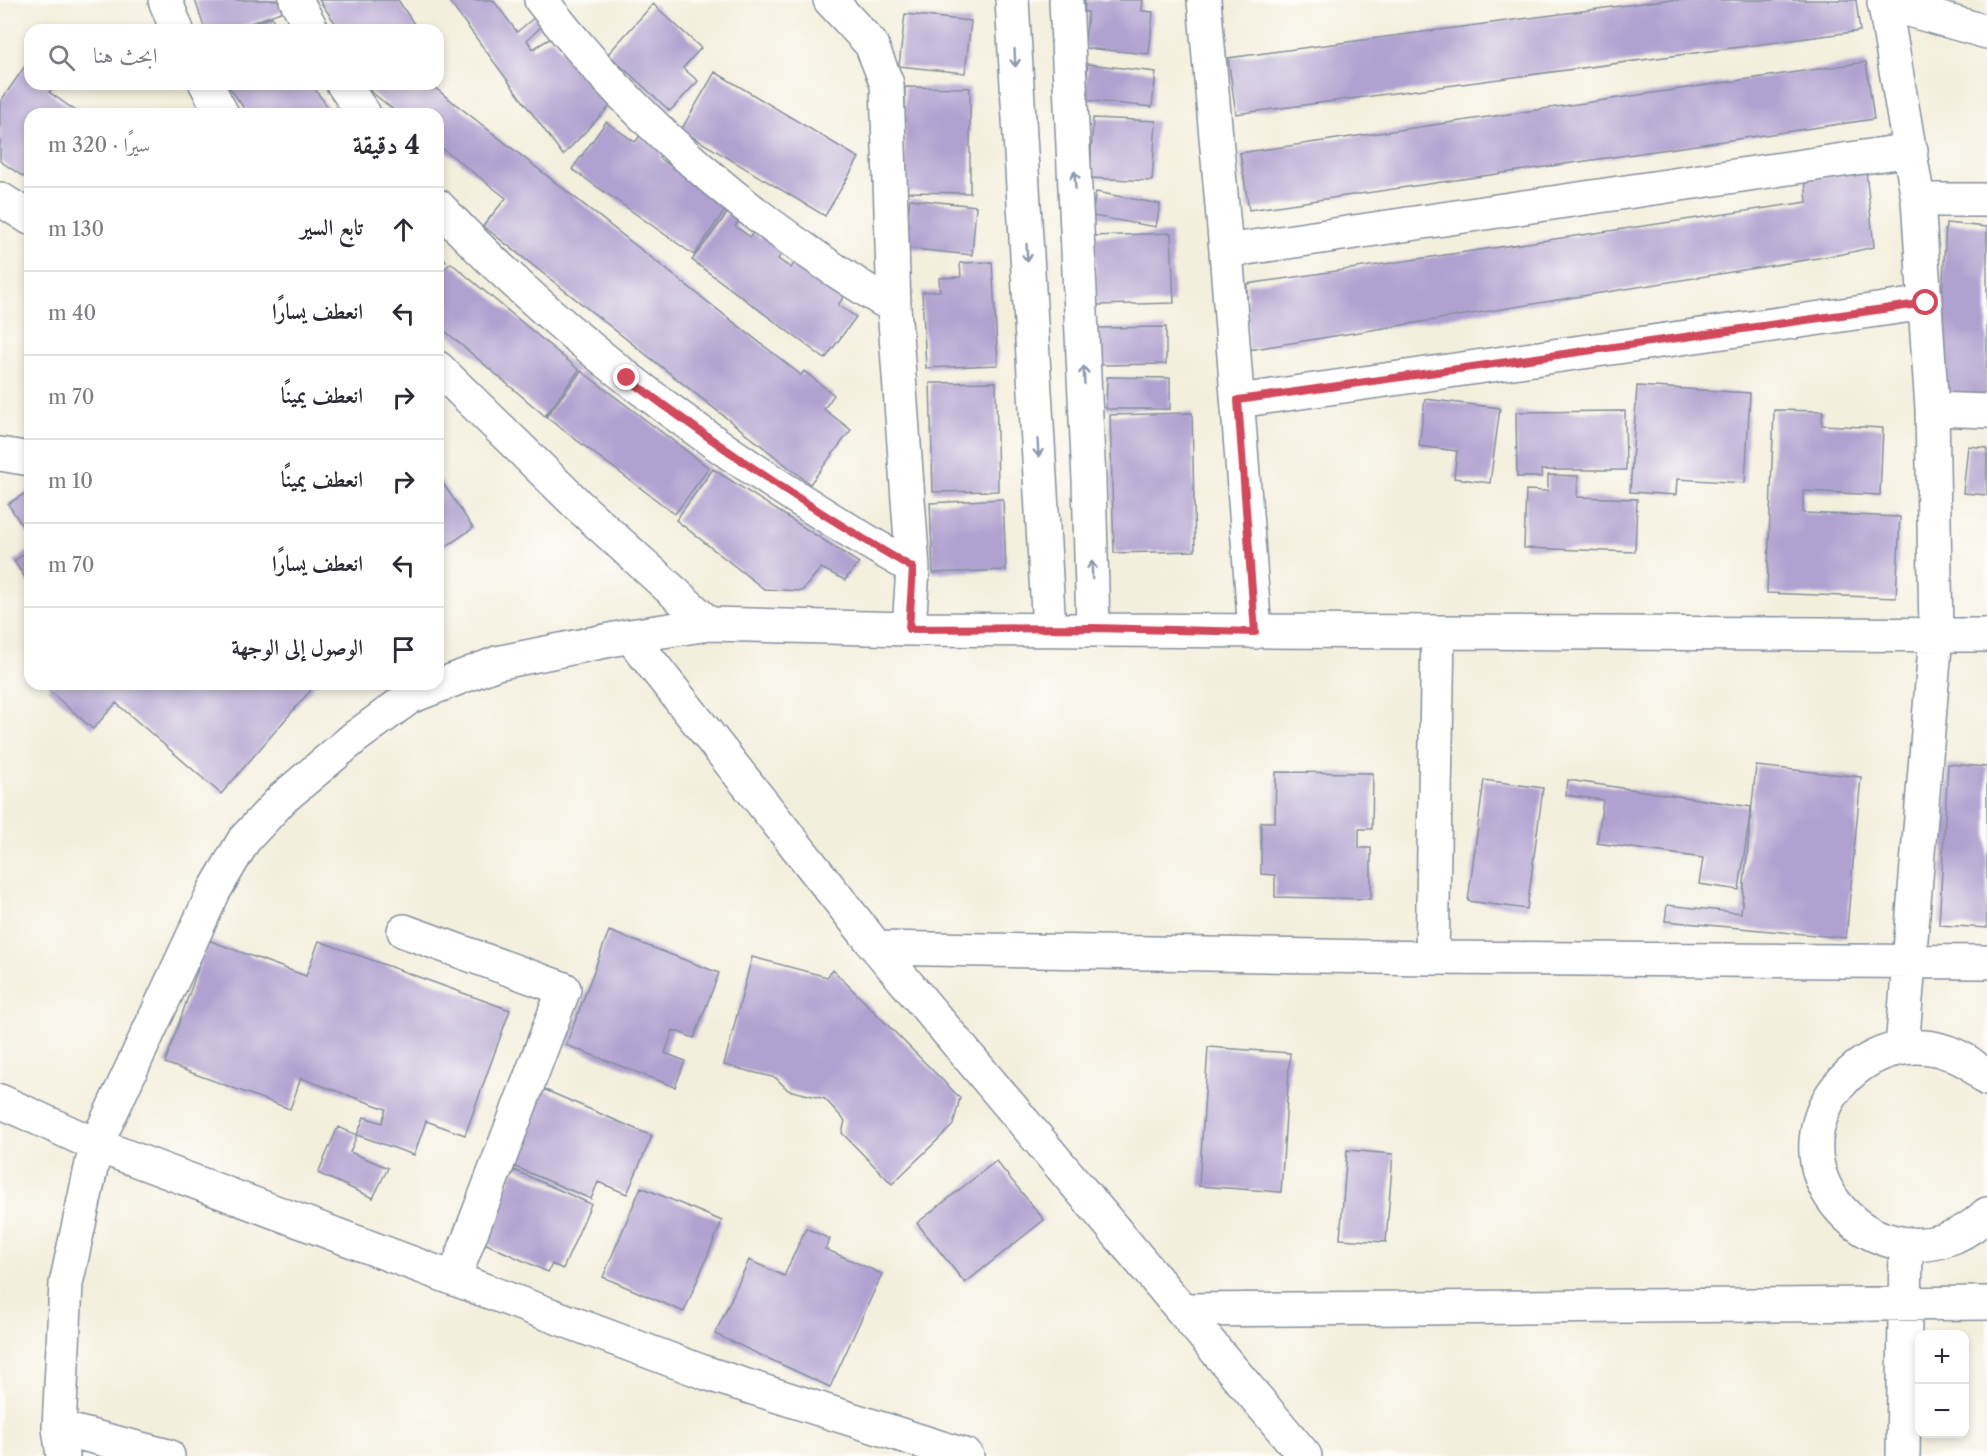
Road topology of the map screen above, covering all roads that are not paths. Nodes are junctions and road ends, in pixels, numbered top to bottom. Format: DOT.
graph roads {
  1 [pos="165,0"];
  2 [pos="296,0"];
  3 [pos="541,0"];
  4 [pos="830,0"];
  5 [pos="1012,0"];
  6 [pos="1066,0"];
  7 [pos="1204,0"];
  8 [pos="1884,2"];
  9 [pos="175,24"];
  10 [pos="309,24"];
  11 [pos="1987,32"];
  12 [pos="209,90"];
  13 [pos="347,90"];
  14 [pos="219,108"];
  15 [pos="360,108"];
  16 [pos="1911,150"];
  17 [pos="0,199"];
  18 [pos="1918,200"];
  19 [pos="1987,200"];
  20 [pos="444,212"];
  21 [pos="24,214"];
  22 [pos="1226,251"];
  23 [pos="1926,303"];
  24 [pos="894,307"];
  25 [pos="444,374"];
  26 [pos="1238,400"];
  27 [pos="1932,409"];
  28 [pos="1987,411"];
  29 [pos="0,454"];
  30 [pos="24,458"];
  31 [pos="913,568"];
  32 [pos="709,624"];
  33 [pos="1093,628"];
  34 [pos="909,629"];
  35 [pos="1049,629"];
  36 [pos="1255,632"];
  37 [pos="1438,632"];
  38 [pos="1936,635"];
  39 [pos="1987,635"];
  40 [pos="630,636"];
  41 [pos="444,679"];
  42 [pos="405,690"];
  43 [pos="404,931"];
  44 [pos="877,948"];
  45 [pos="1432,958"];
  46 [pos="1910,961"];
  47 [pos="1987,962"];
  48 [pos="1902,1047"];
  49 [pos="1987,1078"];
  50 [pos="0,1101"];
  51 [pos="96,1145"];
  52 [pos="1987,1214"];
  53 [pos="1906,1246"];
  54 [pos="454,1278"];
  55 [pos="1905,1303"];
  56 [pos="1987,1303"];
  57 [pos="1183,1310"];
  58 [pos="61,1442"];
  59 [pos="168,1456"];
  60 [pos="967,1456"];
  61 [pos="1305,1456"];
  62 [pos="1903,1456"];
  1 -- 9 [label="street"];
  2 -- 10 [label="street"];
  3 -- 24 [label="street"];
  4 -- 24 [label="street"];
  5 -- 35 [label="street, one-way"];
  33 -- 6 [label="street, one-way"];
  7 -- 22 [label="street"];
  8 -- 11 [label="street"];
  8 -- 16 [label="street"];
  12 -- 14 [label="street"];
  13 -- 15 [label="street"];
  16 -- 18 [label="street"];
  16 -- 22 [label="street"];
  17 -- 21 [label="street"];
  18 -- 19 [label="street"];
  18 -- 23 [label="street"];
  20 -- 31 [label="street"];
  22 -- 26 [label="street"];
  23 -- 26 [label="street"];
  23 -- 27 [label="street"];
  24 -- 31 [label="street"];
  25 -- 32 [label="street"];
  26 -- 36 [label="street"];
  27 -- 28 [label="street"];
  27 -- 38 [label="street"];
  29 -- 30 [label="street"];
  31 -- 34 [label="street"];
  32 -- 34 [label="street"];
  32 -- 40 [label="street"];
  33 -- 35 [label="street"];
  33 -- 36 [label="street"];
  34 -- 35 [label="street"];
  36 -- 37 [label="street"];
  37 -- 38 [label="street"];
  37 -- 45 [label="street"];
  38 -- 39 [label="street"];
  38 -- 46 [label="street"];
  40 -- 41 [label="street"];
  40 -- 44 [label="street"];
  42 -- 51 [label="street"];
  43 -- 54 [label="street"];
  44 -- 45 [label="street"];
  44 -- 57 [label="street"];
  45 -- 46 [label="street"];
  46 -- 47 [label="street"];
  46 -- 48 [label="street"];
  48 -- 49 [label="street"];
  48 -- 53 [label="street"];
  50 -- 51 [label="street"];
  51 -- 54 [label="street"];
  51 -- 58 [label="street"];
  52 -- 53 [label="street"];
  53 -- 55 [label="street"];
  54 -- 60 [label="street"];
  55 -- 56 [label="street"];
  55 -- 57 [label="street"];
  55 -- 62 [label="street"];
  57 -- 61 [label="street"];
  58 -- 59 [label="street"];
}
